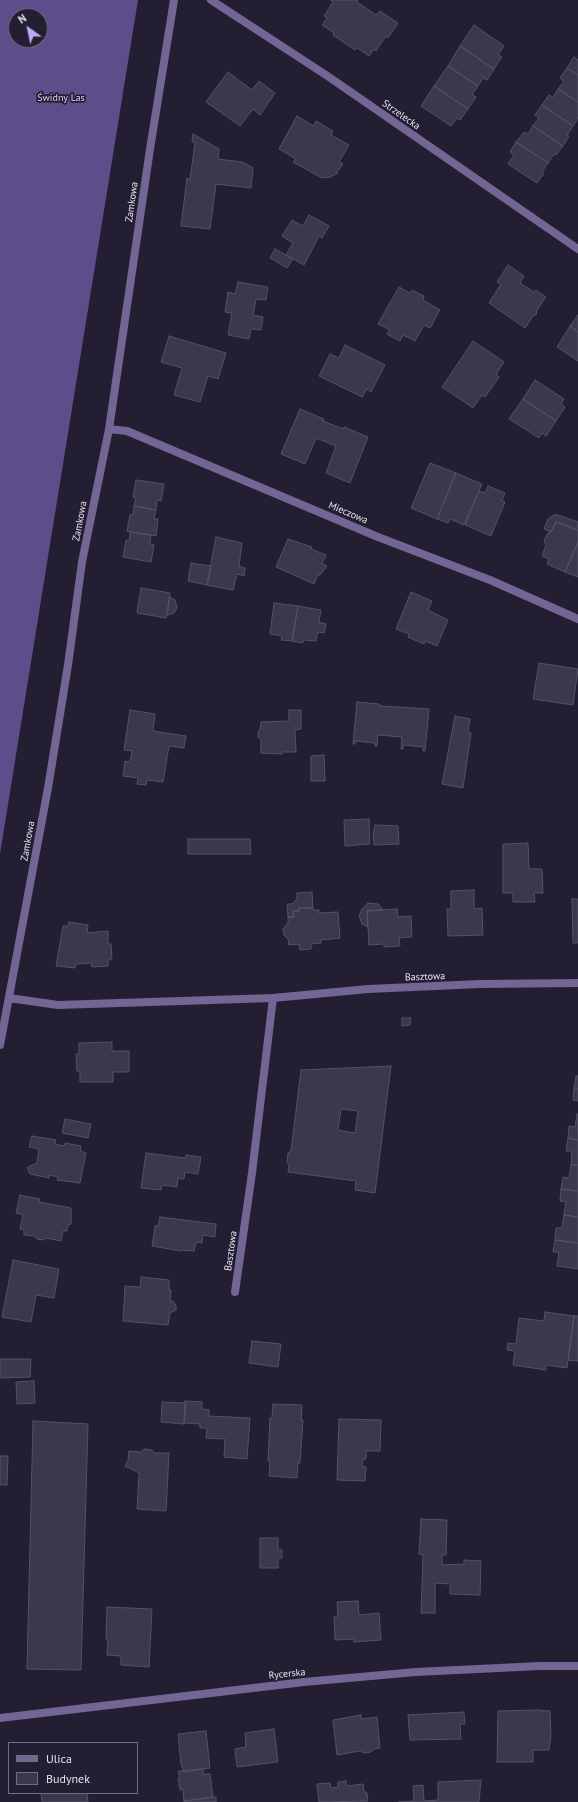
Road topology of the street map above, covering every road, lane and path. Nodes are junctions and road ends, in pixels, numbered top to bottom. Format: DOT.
graph roads {
  1 [pos="174,0"];
  2 [pos="212,0"];
  3 [pos="578,249"];
  4 [pos="109,429"];
  5 [pos="578,619"];
  6 [pos="578,983"];
  7 [pos="9,998"];
  8 [pos="273,998"];
  9 [pos="0,1045"];
  10 [pos="235,1292"];
  11 [pos="578,1666"];
  12 [pos="0,1718"];
  1 -- 4 [label="street, Zamkowa"];
  2 -- 3 [label="street, Strzelecka"];
  4 -- 5 [label="street, Mieczowa"];
  4 -- 7 [label="street, Zamkowa"];
  6 -- 8 [label="street, Basztowa"];
  7 -- 8 [label="street, Basztowa"];
  7 -- 9 [label="street, Zamkowa"];
  8 -- 10 [label="street, Basztowa"];
  11 -- 12 [label="street, Rycerska"];
}
